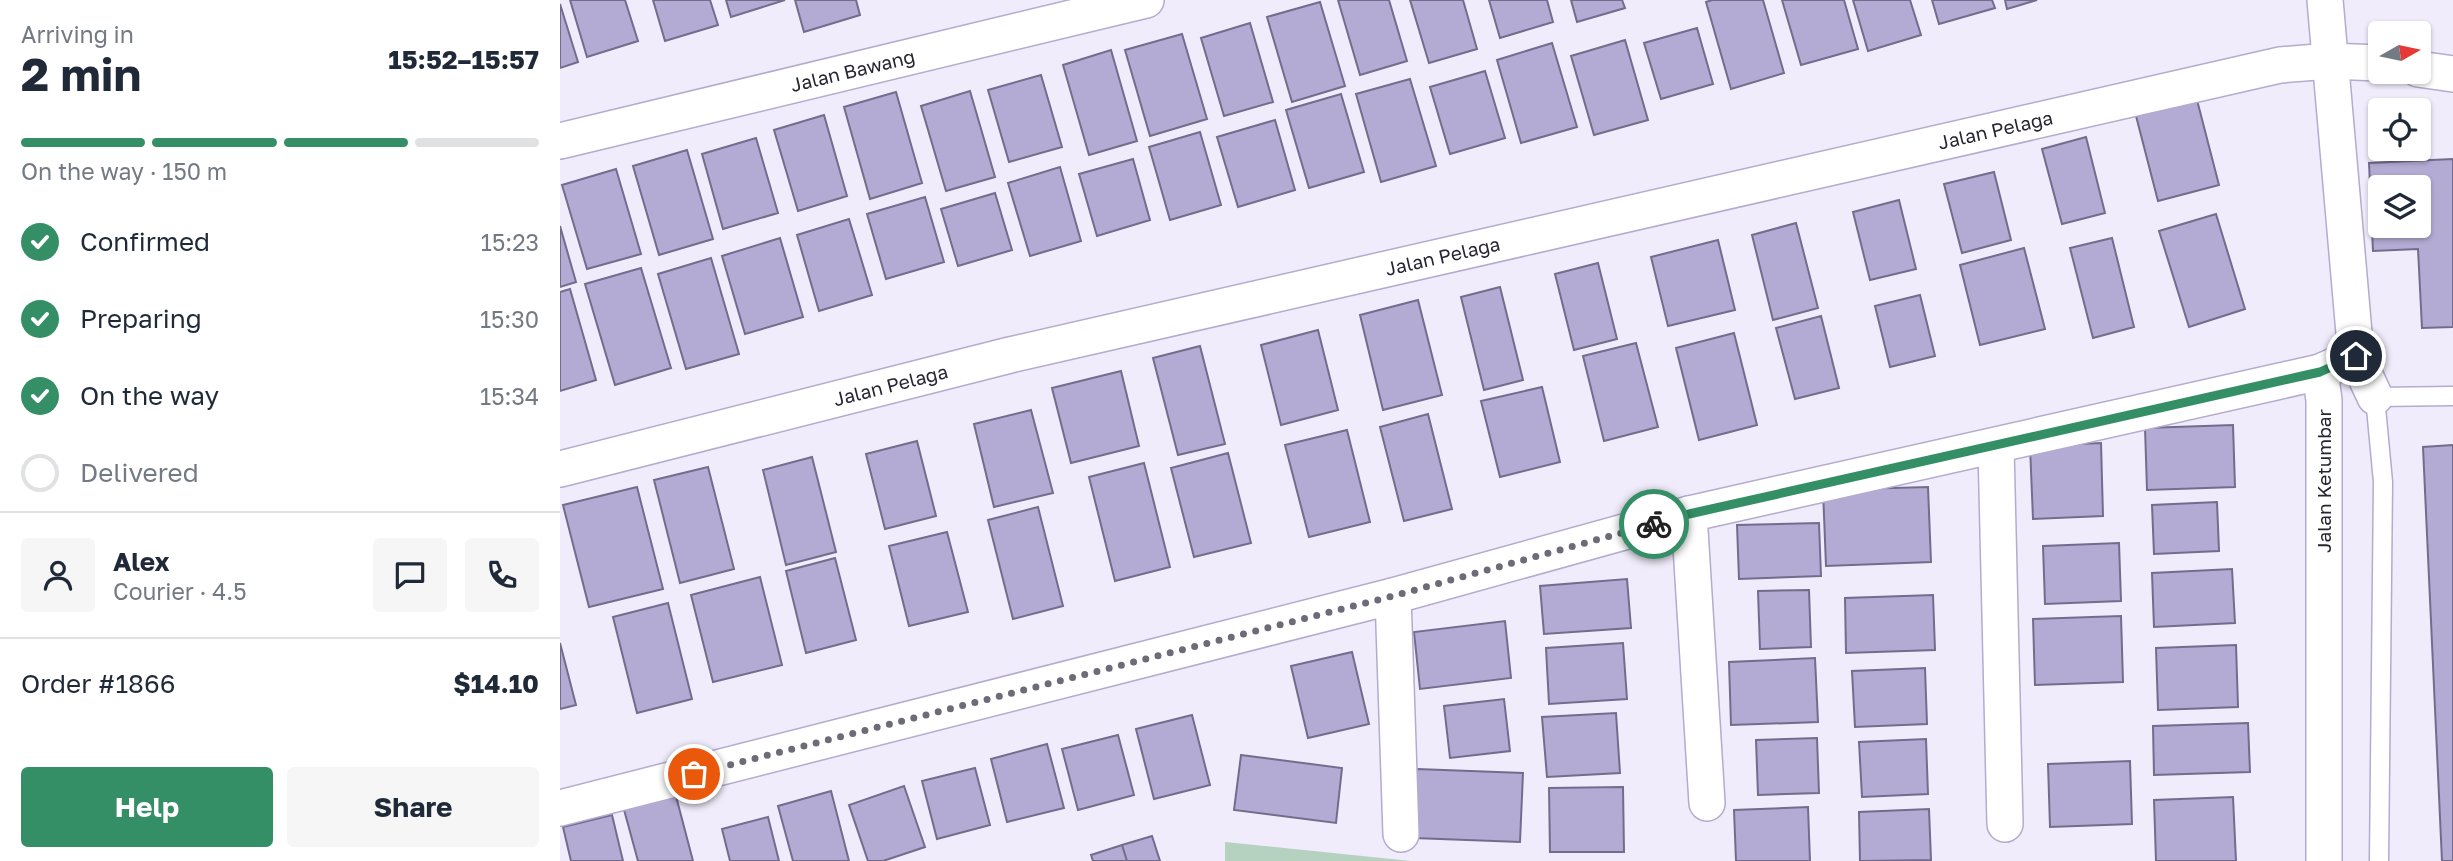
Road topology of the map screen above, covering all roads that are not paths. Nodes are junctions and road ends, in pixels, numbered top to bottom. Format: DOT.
graph roads {
  1 [pos="1146,0"];
  2 [pos="2325,0"];
  3 [pos="2329,61"];
  4 [pos="2368,63"];
  5 [pos="2431,71"];
  6 [pos="2453,74"];
  7 [pos="560,141"];
  8 [pos="2356,356"];
  9 [pos="2320,372"];
  10 [pos="2453,396"];
  11 [pos="2375,397"];
  12 [pos="1996,447"];
  13 [pos="560,470"];
  14 [pos="1689,514"];
  15 [pos="1393,596"];
  16 [pos="1707,803"];
  17 [pos="560,808"];
  18 [pos="2005,824"];
  19 [pos="1401,834"];
  20 [pos="2325,861"];
  21 [pos="2379,861"];
  1 -- 7 [label="street, Jalan Bawang"];
  2 -- 3 [label="street"];
  3 -- 4 [label="street, Jalan Pelaga"];
  3 -- 8 [label="street"];
  3 -- 13 [label="street, Jalan Pelaga"];
  5 -- 6 [label="street"];
  8 -- 9 [label="street"];
  8 -- 11 [label="street"];
  9 -- 12 [label="street"];
  9 -- 20 [label="street, Jalan Ketumbar"];
  10 -- 11 [label="lane"];
  11 -- 21 [label="lane"];
  12 -- 14 [label="street"];
  12 -- 18 [label="street"];
  14 -- 15 [label="street"];
  14 -- 16 [label="street"];
  15 -- 17 [label="street"];
  15 -- 19 [label="street"];
}
